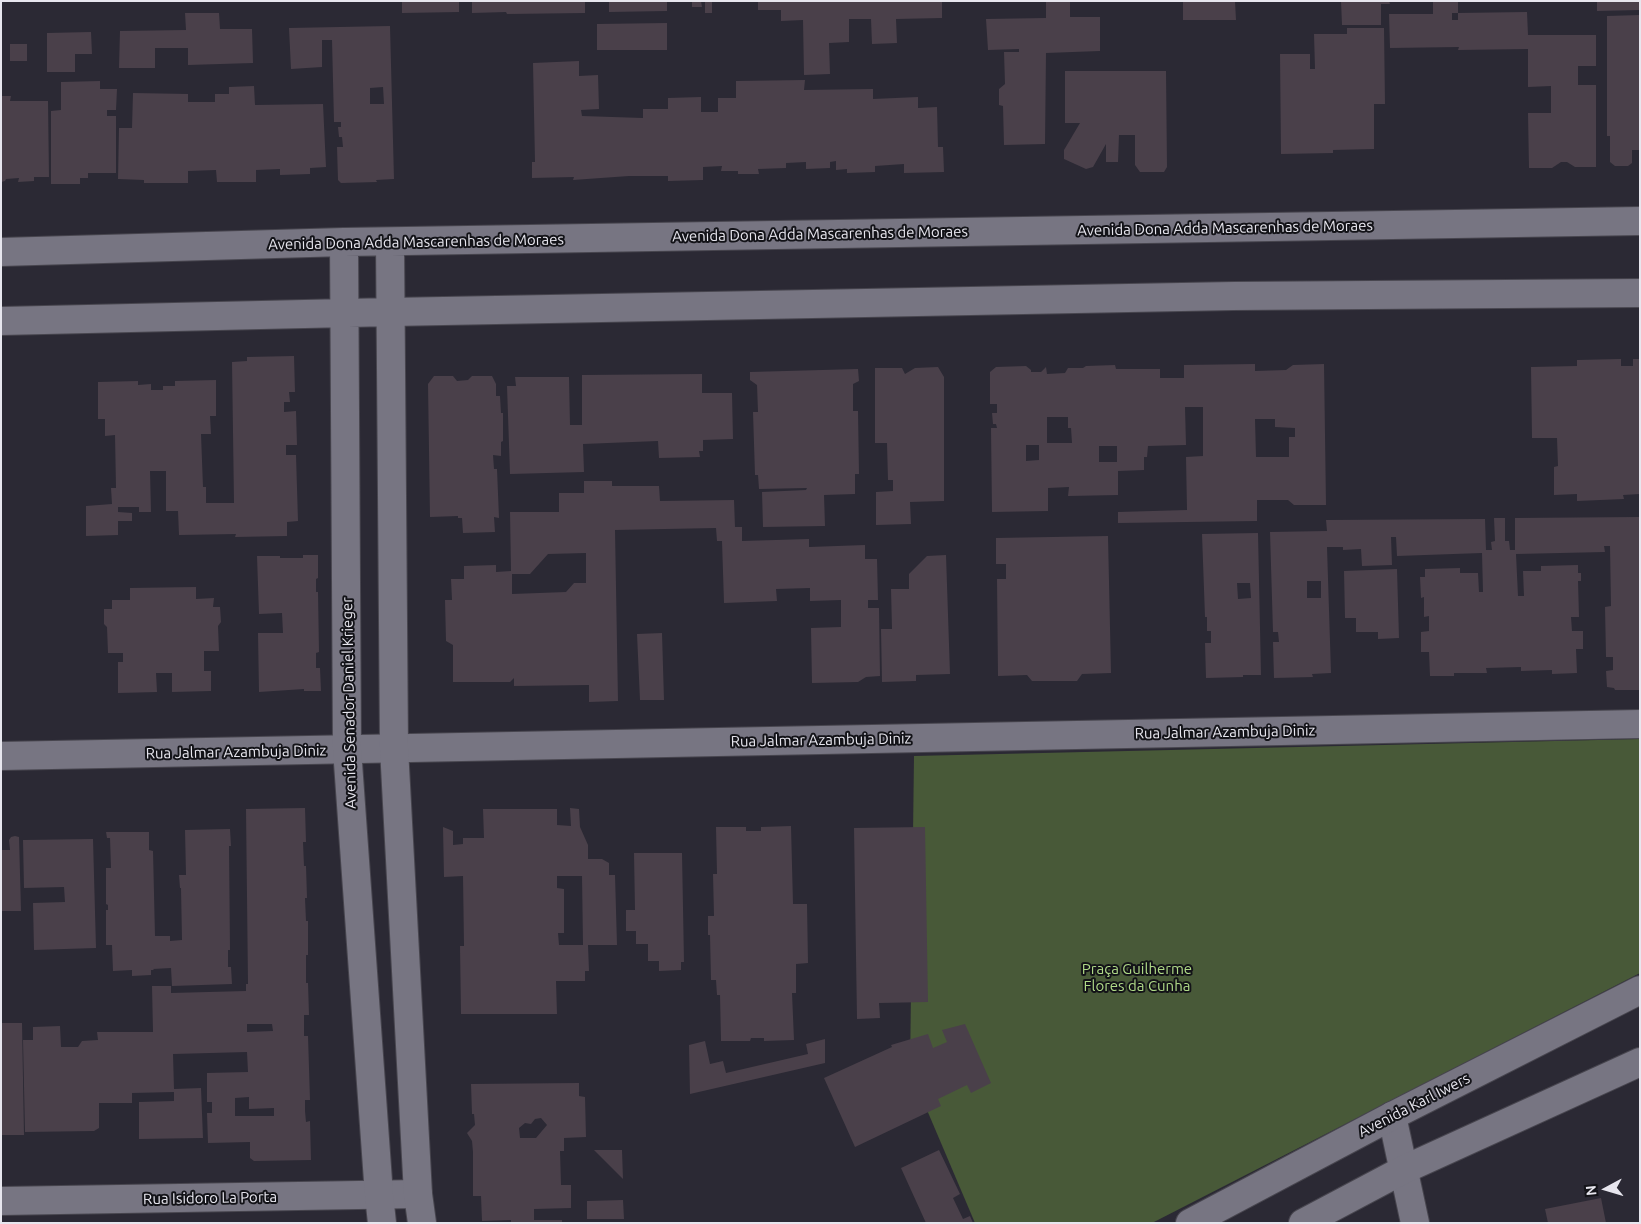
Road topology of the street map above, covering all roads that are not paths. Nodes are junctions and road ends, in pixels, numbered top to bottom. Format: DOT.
graph roads {
  1 [pos="1640,221"];
  2 [pos="344,242"];
  3 [pos="390,242"];
  4 [pos="1,252"];
  5 [pos="1640,294"];
  6 [pos="391,312"];
  7 [pos="344,313"];
  8 [pos="1,321"];
  9 [pos="1640,724"];
  10 [pos="394,748"];
  11 [pos="347,750"];
  12 [pos="1,756"];
  13 [pos="1640,990"];
  14 [pos="1640,1062"];
  15 [pos="1392,1116"];
  16 [pos="1403,1170"];
  17 [pos="418,1194"];
  18 [pos="379,1195"];
  19 [pos="1,1201"];
  20 [pos="382,1223"];
  21 [pos="422,1223"];
  22 [pos="1190,1223"];
  23 [pos="1303,1223"];
  24 [pos="1415,1223"];
  1 -- 3 [label="street, Avenida Dona Adda Mascarenhas de Moraes"];
  2 -- 3 [label="street, Avenida Dona Adda Mascarenhas de Moraes"];
  2 -- 4 [label="street, Avenida Dona Adda Mascarenhas de Moraes"];
  2 -- 7 [label="street, Avenida Senador Daniel Krieger"];
  3 -- 6 [label="street"];
  5 -- 6 [label="street"];
  6 -- 7 [label="street"];
  6 -- 10 [label="street"];
  7 -- 8 [label="street"];
  7 -- 11 [label="street, Avenida Senador Daniel Krieger"];
  9 -- 10 [label="street, Rua Jalmar Azambuja Diniz"];
  10 -- 11 [label="street, Rua Jalmar Azambuja Diniz"];
  10 -- 17 [label="street"];
  11 -- 12 [label="street, Rua Jalmar Azambuja Diniz"];
  11 -- 18 [label="street, Avenida Senador Daniel Krieger"];
  13 -- 15 [label="street, Avenida Karl Iwers"];
  14 -- 16 [label="street"];
  15 -- 16 [label="street"];
  15 -- 22 [label="street, Avenida Karl Iwers"];
  16 -- 23 [label="street"];
  16 -- 24 [label="street"];
  17 -- 18 [label="street, Rua Isidoro La Porta"];
  17 -- 21 [label="street"];
  18 -- 19 [label="street, Rua Isidoro La Porta"];
  18 -- 20 [label="street, Avenida Senador Daniel Krieger"];
}
